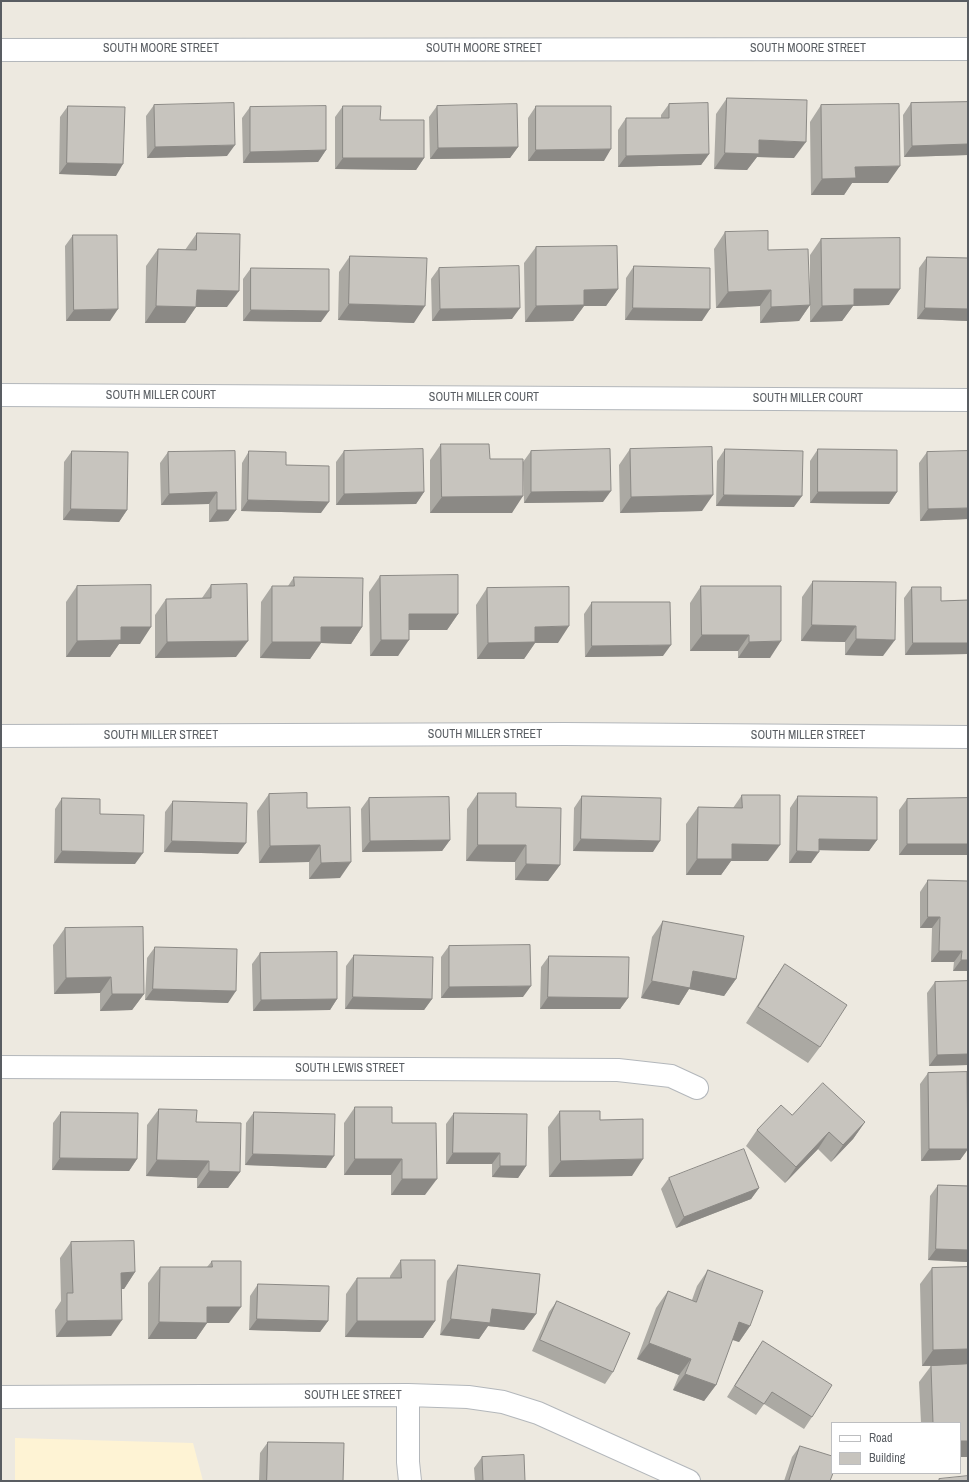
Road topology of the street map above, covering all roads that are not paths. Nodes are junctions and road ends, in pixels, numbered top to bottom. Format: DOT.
graph roads {
  1 [pos="968,49"];
  2 [pos="1,50"];
  3 [pos="1,395"];
  4 [pos="968,400"];
  5 [pos="1,736"];
  6 [pos="968,737"];
  7 [pos="1,1068"];
  8 [pos="697,1088"];
  9 [pos="408,1396"];
  10 [pos="1,1397"];
  11 [pos="410,1481"];
  12 [pos="689,1481"];
  1 -- 2 [label="street, SOUTH MOORE STREET"];
  3 -- 4 [label="street, SOUTH MILLER COURT"];
  5 -- 6 [label="street, SOUTH MILLER STREET"];
  7 -- 8 [label="street, SOUTH LEWIS STREET"];
  9 -- 10 [label="street, SOUTH LEE STREET"];
  9 -- 11 [label="street"];
  9 -- 12 [label="street, SOUTH LEE STREET"];
}
